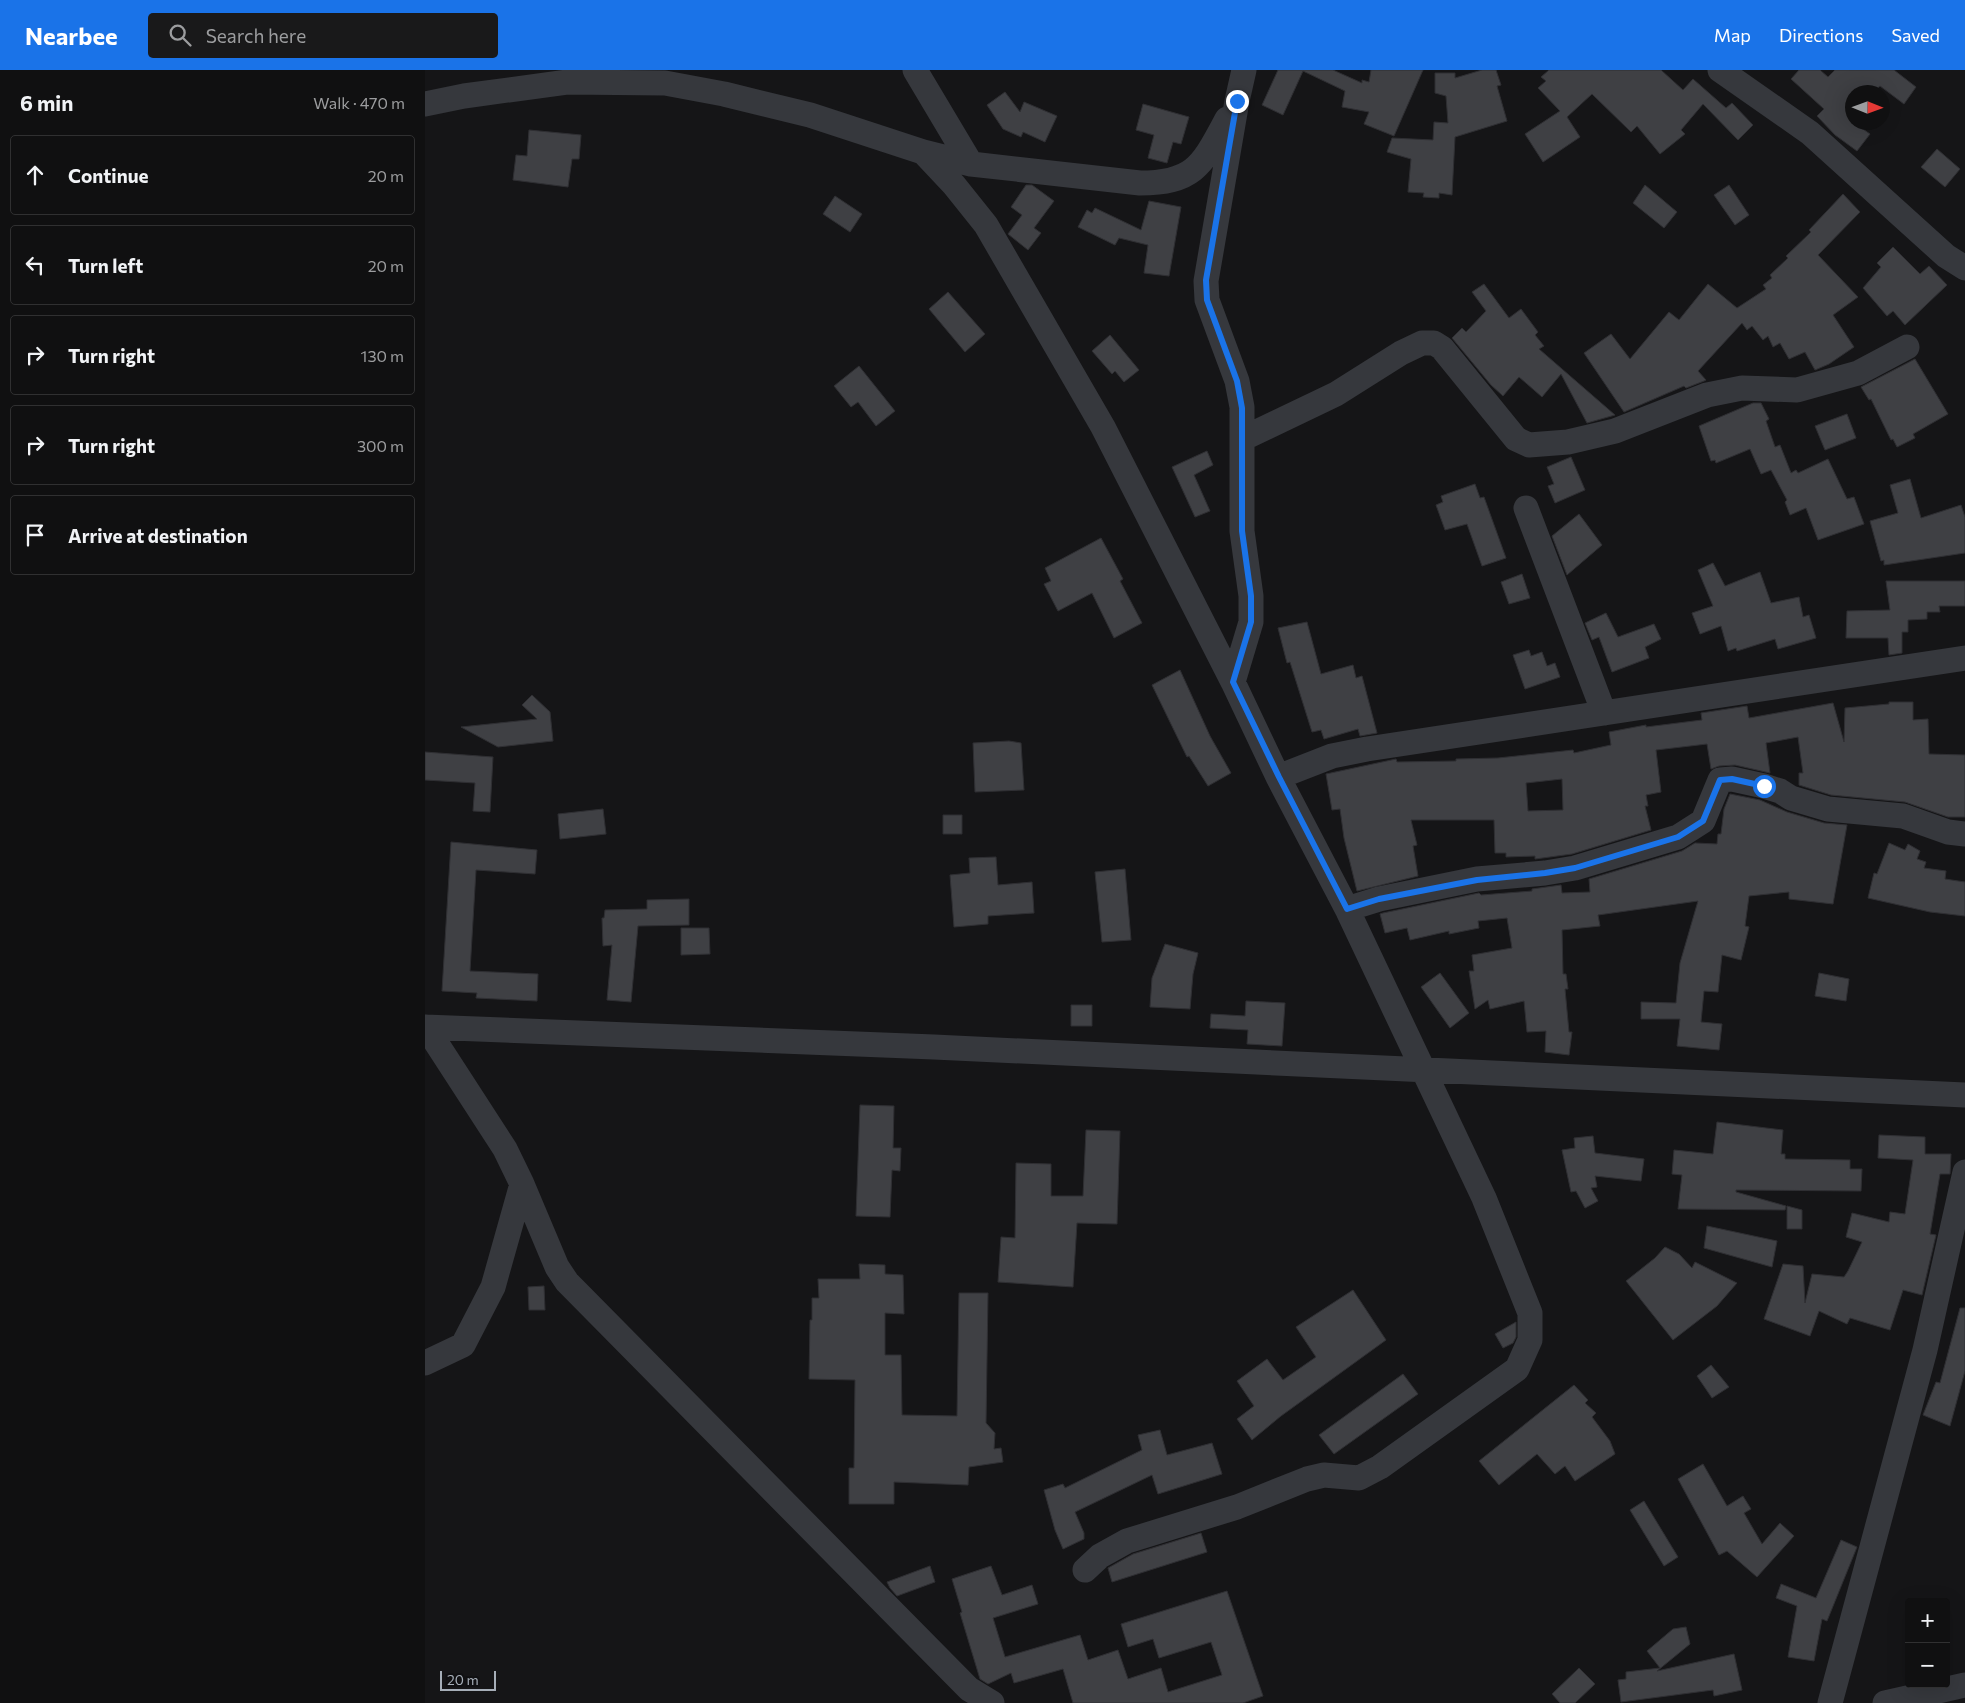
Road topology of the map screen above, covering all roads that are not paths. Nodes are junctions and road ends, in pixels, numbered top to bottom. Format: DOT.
graph roads {
  1 [pos="915,70"];
  2 [pos="1244,70"];
  3 [pos="1720,70"];
  4 [pos="1237,101"];
  5 [pos="425,104"];
  6 [pos="923,152"];
  7 [pos="971,164"];
  8 [pos="1965,268"];
  9 [pos="1907,347"];
  10 [pos="1242,439"];
  11 [pos="1526,508"];
  12 [pos="1965,658"];
  13 [pos="1233,682"];
  14 [pos="1604,713"];
  15 [pos="1279,777"];
  16 [pos="1965,834"];
  17 [pos="1347,909"];
  18 [pos="425,1027"];
  19 [pos="1422,1070"];
  20 [pos="1965,1095"];
  21 [pos="1965,1172"];
  22 [pos="522,1184"];
  23 [pos="425,1363"];
  24 [pos="1085,1570"];
  25 [pos="1965,1685"];
  26 [pos="992,1703"];
  27 [pos="1829,1703"];
  28 [pos="1885,1703"];
  1 -- 7 [label="street"];
  2 -- 4 [label="street"];
  3 -- 8 [label="street"];
  4 -- 7 [label="street"];
  4 -- 10 [label="street"];
  5 -- 6 [label="street"];
  6 -- 7 [label="street"];
  6 -- 13 [label="street"];
  9 -- 10 [label="street"];
  10 -- 13 [label="street"];
  11 -- 14 [label="street"];
  12 -- 14 [label="street"];
  13 -- 15 [label="street"];
  14 -- 15 [label="street"];
  15 -- 17 [label="street"];
  16 -- 17 [label="street"];
  17 -- 19 [label="street"];
  18 -- 19 [label="street"];
  18 -- 22 [label="street"];
  19 -- 20 [label="street"];
  19 -- 24 [label="street"];
  21 -- 27 [label="street"];
  22 -- 23 [label="street"];
  22 -- 26 [label="street"];
  25 -- 28 [label="street"];
}
